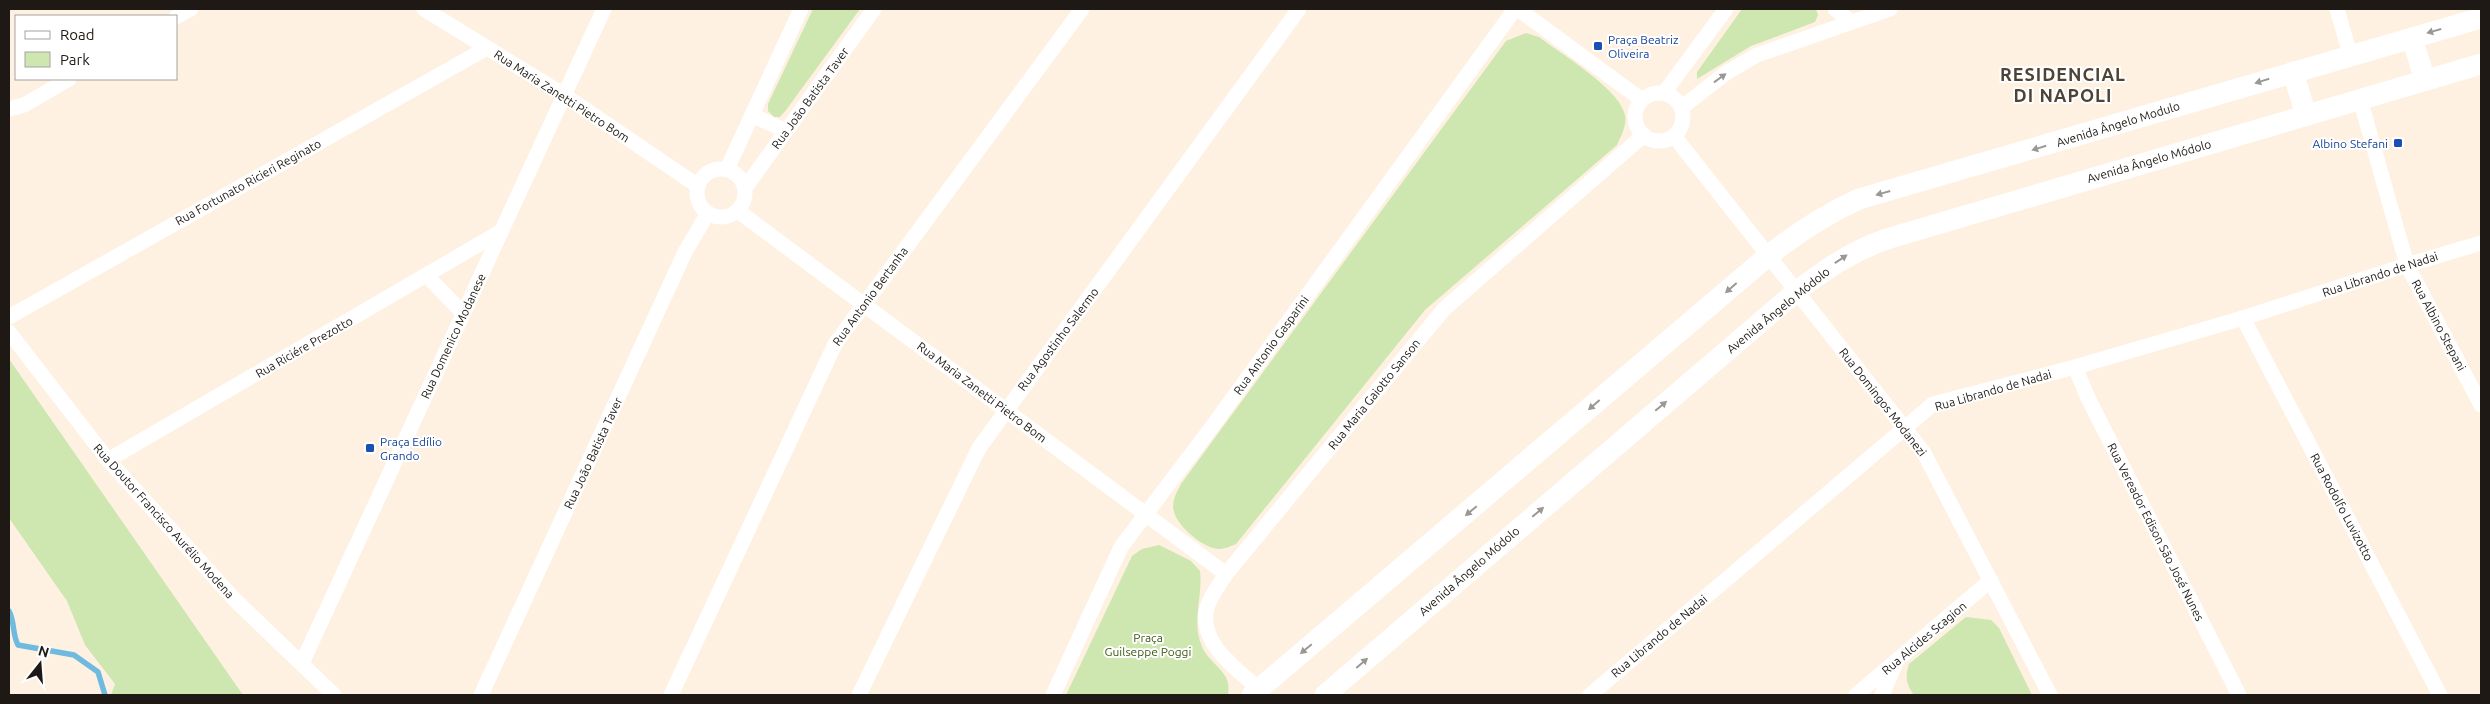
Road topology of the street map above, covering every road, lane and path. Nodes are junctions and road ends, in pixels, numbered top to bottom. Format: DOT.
graph roads {
  1 [pos="191,9"];
  2 [pos="424,9"];
  3 [pos="604,9"];
  4 [pos="801,9"];
  5 [pos="874,9"];
  6 [pos="1082,9"];
  7 [pos="1299,9"];
  8 [pos="1516,9"];
  9 [pos="1726,9"];
  10 [pos="1835,9"];
  11 [pos="1890,9"];
  12 [pos="2337,9"];
  13 [pos="178,16"];
  14 [pos="2481,18"];
  15 [pos="1851,22"];
  16 [pos="2412,38"];
  17 [pos="487,48"];
  18 [pos="2350,54"];
  19 [pos="2481,64"];
  20 [pos="2293,72"];
  21 [pos="68,80"];
  22 [pos="2425,80"];
  23 [pos="1664,93"];
  24 [pos="564,95"];
  25 [pos="2360,99"];
  26 [pos="1642,100"];
  27 [pos="1681,108"];
  28 [pos="9,109"];
  29 [pos="752,115"];
  30 [pos="2306,115"];
  31 [pos="786,131"];
  32 [pos="1644,135"];
  33 [pos="1674,136"];
  34 [pos="727,169"];
  35 [pos="698,186"];
  36 [pos="745,188"];
  37 [pos="738,211"];
  38 [pos="708,214"];
  39 [pos="500,232"];
  40 [pos="2481,243"];
  41 [pos="1768,256"];
  42 [pos="2407,265"];
  43 [pos="427,276"];
  44 [pos="1797,291"];
  45 [pos="864,304"];
  46 [pos="463,313"];
  47 [pos="9,317"];
  48 [pos="2243,318"];
  49 [pos="9,332"];
  50 [pos="2075,367"];
  51 [pos="2481,405"];
  52 [pos="1005,409"];
  53 [pos="1904,428"];
  54 [pos="108,460"];
  55 [pos="1146,514"];
  56 [pos="1226,574"];
  57 [pos="1991,580"];
  58 [pos="1896,661"];
  59 [pos="302,663"];
  60 [pos="1255,692"];
  61 [pos="1885,694"];
  62 [pos="334,695"];
  63 [pos="482,695"];
  64 [pos="671,695"];
  65 [pos="859,695"];
  66 [pos="1053,695"];
  67 [pos="1325,695"];
  68 [pos="1590,695"];
  69 [pos="1856,695"];
  70 [pos="2050,695"];
  71 [pos="2239,695"];
  72 [pos="2440,695"];
  1 -- 13 [label="street"];
  2 -- 17 [label="street, Rua Maria Zanetti Pietro Bom"];
  3 -- 24 [label="street, Rua Domenico Modanese"];
  4 -- 29 [label="street"];
  5 -- 31 [label="street, Rua João Batista Taver"];
  6 -- 45 [label="street, Rua Antonio Bertanha"];
  7 -- 52 [label="street, Rua Agostinho Salermo"];
  8 -- 26 [label="street"];
  8 -- 55 [label="street, Rua Antonio Gasparini"];
  9 -- 23 [label="street"];
  10 -- 15 [label="street"];
  11 -- 15 [label="street"];
  12 -- 18 [label="street"];
  14 -- 16 [label="street, Avenida Ângelo Modulo, one-way"];
  27 -- 15 [label="street, one-way"];
  16 -- 18 [label="street, Avenida Ângelo Modulo"];
  16 -- 22 [label="street"];
  17 -- 24 [label="street, Rua Maria Zanetti Pietro Bom"];
  17 -- 47 [label="street, Rua Fortunato Ricieri Reginato"];
  18 -- 20 [label="street, Avenida Ângelo Modulo"];
  19 -- 22 [label="street"];
  20 -- 30 [label="street"];
  20 -- 41 [label="street, Avenida Ângelo Modulo, one-way"];
  21 -- 28 [label="street"];
  22 -- 25 [label="street"];
  23 -- 26 [label="street"];
  23 -- 27 [label="street"];
  24 -- 35 [label="street, Rua Maria Zanetti Pietro Bom"];
  24 -- 39 [label="street, Rua Domenico Modanese"];
  25 -- 30 [label="street, Avenida Ângelo Módolo"];
  25 -- 42 [label="street, Rua Albino Stepani"];
  26 -- 32 [label="street"];
  27 -- 33 [label="street"];
  29 -- 31 [label="street"];
  29 -- 34 [label="street"];
  44 -- 30 [label="street, Avenida Ângelo Módolo, one-way"];
  31 -- 36 [label="street, Rua João Batista Taver"];
  32 -- 33 [label="street"];
  32 -- 56 [label="street, Rua Maria Gaiotto Sanson"];
  33 -- 41 [label="street, Rua Domingos Modanezi"];
  34 -- 35 [label="street"];
  34 -- 36 [label="street"];
  35 -- 38 [label="street"];
  36 -- 37 [label="street"];
  37 -- 38 [label="street"];
  37 -- 45 [label="street, Rua Maria Zanetti Pietro Bom"];
  38 -- 63 [label="street, Rua João Batista Taver"];
  39 -- 43 [label="street, Rua Riciére Prezotto"];
  39 -- 46 [label="street, Rua Domenico Modanese"];
  40 -- 42 [label="street, Rua Librando de Nadai"];
  41 -- 44 [label="street, Rua Domingos Modanezi"];
  41 -- 60 [label="street, one-way"];
  42 -- 48 [label="street, Rua Librando de Nadai"];
  42 -- 51 [label="street, Rua Albino Stepani"];
  43 -- 46 [label="street"];
  43 -- 54 [label="street, Rua Riciére Prezotto"];
  44 -- 53 [label="street, Rua Domingos Modanezi"];
  67 -- 44 [label="street, Avenida Ângelo Módolo, one-way"];
  45 -- 52 [label="street, Rua Maria Zanetti Pietro Bom"];
  45 -- 64 [label="street, Rua Antonio Bertanha"];
  46 -- 59 [label="street, Rua Domenico Modanese"];
  48 -- 50 [label="street, Rua Librando de Nadai"];
  48 -- 72 [label="street, Rua Rodolfo Luvizotto"];
  49 -- 54 [label="street, Rua Doutor Francisco Aurélio Modena"];
  50 -- 53 [label="street, Rua Librando de Nadai"];
  50 -- 71 [label="street, Rua Vereador Edison São José Nunes"];
  52 -- 55 [label="street, Rua Maria Zanetti Pietro Bom"];
  52 -- 65 [label="street, Rua Agostinho Salermo"];
  53 -- 57 [label="street, Rua Domingos Modanezi"];
  53 -- 68 [label="street, Rua Librando de Nadai"];
  54 -- 59 [label="street, Rua Doutor Francisco Aurélio Modena"];
  55 -- 56 [label="street, Rua Maria Zanetti Pietro Bom"];
  55 -- 66 [label="street, Rua Antonio Gasparini"];
  56 -- 60 [label="street, Rua Maria Gaiotto Sanson"];
  57 -- 58 [label="street, Rua Alcides Scagion"];
  57 -- 70 [label="street, Rua Domingos Modanezi"];
  58 -- 61 [label="street"];
  58 -- 69 [label="street, Rua Alcides Scagion"];
  59 -- 62 [label="street, Rua Doutor Francisco Aurélio Modena"];
}
